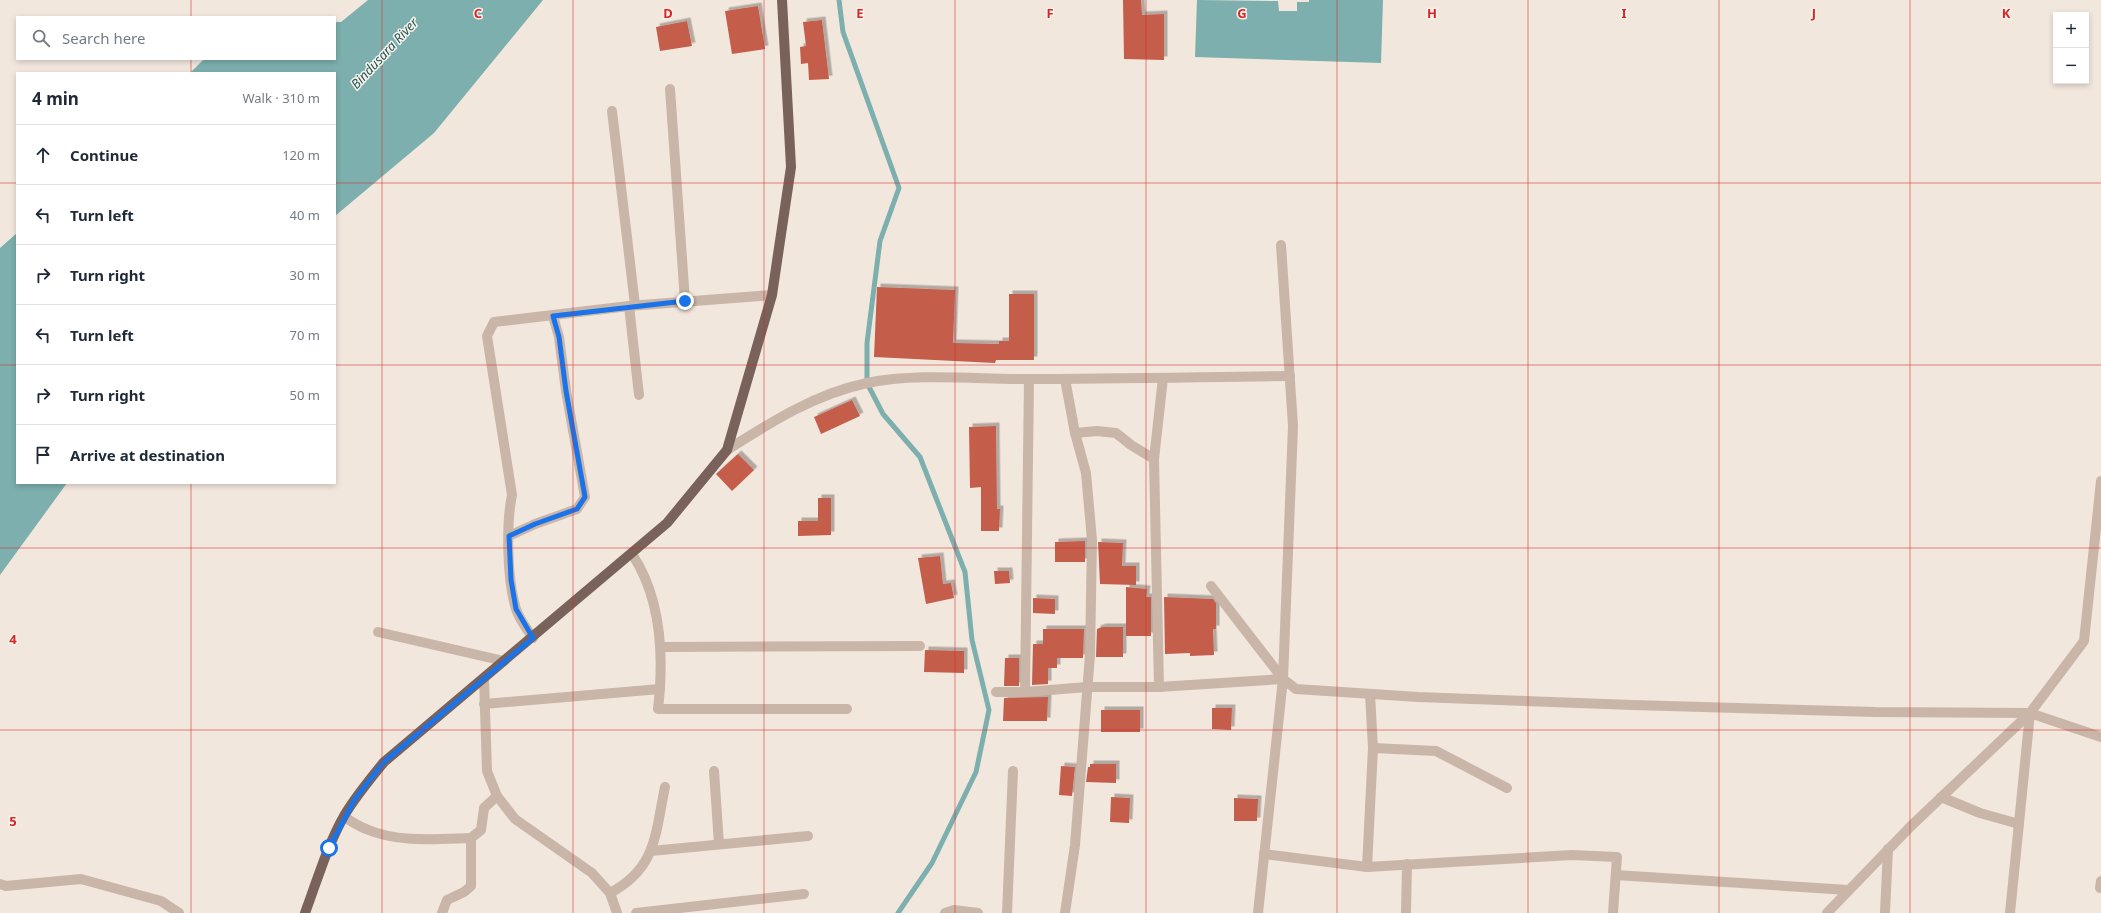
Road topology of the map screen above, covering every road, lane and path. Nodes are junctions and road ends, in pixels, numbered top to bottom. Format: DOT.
graph roads {
  1 [pos="782,0"];
  2 [pos="670,89"];
  3 [pos="612,111"];
  4 [pos="1281,245"];
  5 [pos="772,295"];
  6 [pos="685,301"];
  7 [pos="632,306"];
  8 [pos="553,316"];
  9 [pos="1290,376"];
  10 [pos="1163,378"];
  11 [pos="1029,379"];
  12 [pos="1065,379"];
  13 [pos="640,395"];
  14 [pos="1075,433"];
  15 [pos="727,450"];
  16 [pos="1154,459"];
  17 [pos="2101,480"];
  18 [pos="509,536"];
  19 [pos="632,554"];
  20 [pos="1211,586"];
  21 [pos="378,632"];
  22 [pos="533,638"];
  23 [pos="920,646"];
  24 [pos="660,647"];
  25 [pos="504,661"];
  26 [pos="484,678"];
  27 [pos="1283,679"];
  28 [pos="1087,687"];
  29 [pos="1159,687"];
  30 [pos="660,689"];
  31 [pos="996,692"];
  32 [pos="1025,692"];
  33 [pos="1370,694"];
  34 [pos="484,704"];
  35 [pos="846,709"];
  36 [pos="2030,712"];
  37 [pos="2101,737"];
  38 [pos="1373,748"];
  39 [pos="714,771"];
  40 [pos="1013,771"];
  41 [pos="664,786"];
  42 [pos="1507,788"];
  43 [pos="497,796"];
  44 [pos="1941,797"];
  45 [pos="344,817"];
  46 [pos="2019,824"];
  47 [pos="808,836"];
  48 [pos="471,838"];
  49 [pos="719,844"];
  50 [pos="1888,849"];
  51 [pos="651,851"];
  52 [pos="1264,854"];
  53 [pos="1407,864"];
  54 [pos="1367,867"];
  55 [pos="1616,875"];
  56 [pos="0,884"];
  57 [pos="1848,890"];
  58 [pos="610,893"];
  59 [pos="804,894"];
  60 [pos="179,913"];
  61 [pos="305,913"];
  62 [pos="442,913"];
  63 [pos="617,913"];
  64 [pos="636,913"];
  65 [pos="945,913"];
  66 [pos="978,913"];
  67 [pos="1007,913"];
  68 [pos="1066,913"];
  69 [pos="1258,913"];
  70 [pos="1406,913"];
  71 [pos="1613,913"];
  72 [pos="1827,913"];
  73 [pos="1885,913"];
  74 [pos="2010,913"];
  1 -- 5 [label="main road"];
  2 -- 6 [label="street"];
  3 -- 7 [label="street"];
  4 -- 9 [label="street"];
  5 -- 6 [label="street"];
  5 -- 15 [label="main road"];
  6 -- 7 [label="street"];
  7 -- 8 [label="street"];
  7 -- 13 [label="street"];
  8 -- 18 [label="street"];
  8 -- 18 [label="street"];
  9 -- 10 [label="street"];
  9 -- 27 [label="street"];
  10 -- 12 [label="street"];
  10 -- 16 [label="street"];
  11 -- 12 [label="street"];
  11 -- 15 [label="street"];
  11 -- 32 [label="street"];
  12 -- 14 [label="street"];
  14 -- 16 [label="street"];
  14 -- 28 [label="street"];
  15 -- 19 [label="main road"];
  16 -- 29 [label="street"];
  17 -- 36 [label="street"];
  18 -- 22 [label="street"];
  19 -- 22 [label="main road"];
  19 -- 24 [label="street"];
  20 -- 27 [label="street"];
  21 -- 25 [label="street"];
  22 -- 25 [label="main road"];
  23 -- 24 [label="street"];
  24 -- 30 [label="street"];
  25 -- 26 [label="main road"];
  26 -- 34 [label="street"];
  26 -- 45 [label="main road"];
  27 -- 29 [label="street"];
  27 -- 33 [label="street"];
  27 -- 52 [label="street"];
  28 -- 29 [label="street"];
  28 -- 32 [label="street"];
  28 -- 68 [label="street"];
  30 -- 34 [label="street"];
  30 -- 35 [label="street"];
  31 -- 32 [label="street"];
  33 -- 36 [label="street"];
  33 -- 38 [label="street"];
  34 -- 43 [label="street"];
  36 -- 37 [label="street"];
  36 -- 44 [label="street"];
  36 -- 46 [label="street"];
  38 -- 42 [label="street"];
  38 -- 54 [label="street"];
  39 -- 49 [label="street"];
  40 -- 67 [label="street"];
  41 -- 51 [label="street"];
  43 -- 48 [label="street"];
  43 -- 58 [label="street"];
  44 -- 46 [label="street"];
  44 -- 50 [label="street"];
  45 -- 48 [label="street"];
  45 -- 61 [label="main road"];
  46 -- 74 [label="street"];
  47 -- 49 [label="street"];
  48 -- 62 [label="street"];
  49 -- 51 [label="street"];
  50 -- 57 [label="street"];
  50 -- 73 [label="street"];
  51 -- 58 [label="street"];
  52 -- 54 [label="street"];
  52 -- 69 [label="street"];
  53 -- 54 [label="street"];
  53 -- 55 [label="street"];
  53 -- 70 [label="street"];
  55 -- 57 [label="street"];
  55 -- 71 [label="street"];
  56 -- 60 [label="street"];
  57 -- 72 [label="street"];
  58 -- 63 [label="street"];
  59 -- 64 [label="street"];
  65 -- 66 [label="street"];
}
